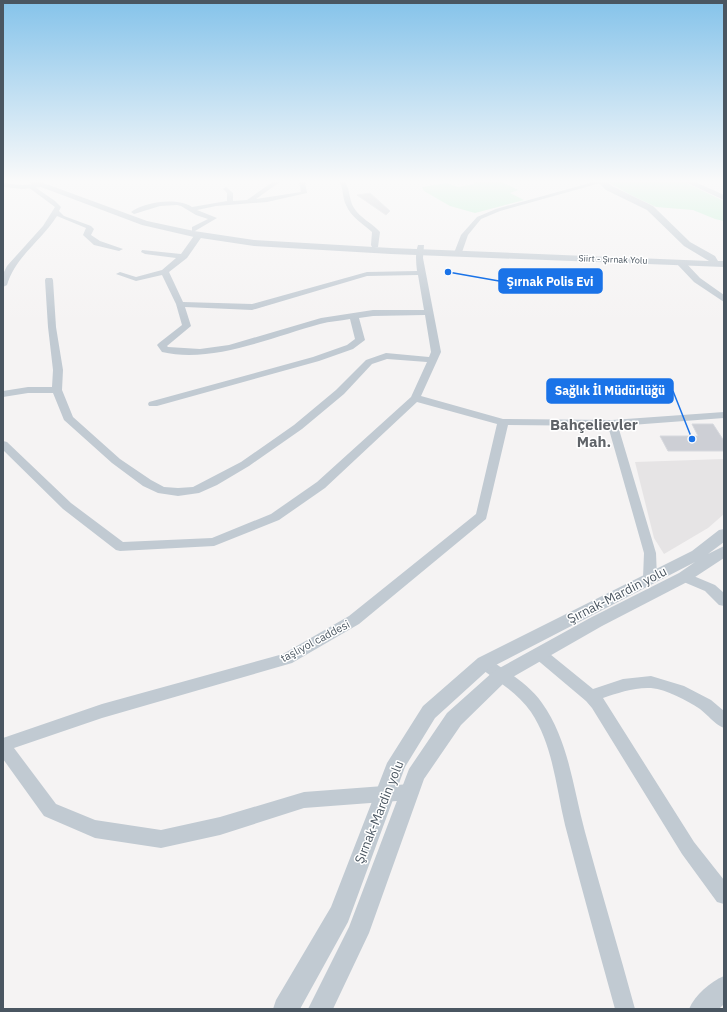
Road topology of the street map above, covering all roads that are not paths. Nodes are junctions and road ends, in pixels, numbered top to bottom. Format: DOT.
graph roads {
  1 [pos="45,228"];
  2 [pos="89,228"];
  3 [pos="175,228"];
  4 [pos="185,228"];
  5 [pos="202,228"];
  6 [pos="371,228"];
  7 [pos="471,228"];
  8 [pos="670,228"];
  9 [pos="197,232"];
  10 [pos="376,245"];
  11 [pos="119,249"];
  12 [pos="420,249"];
  13 [pos="458,251"];
  14 [pos="145,252"];
  15 [pos="183,257"];
  16 [pos="724,258"];
  17 [pos="713,260"];
  18 [pos="680,262"];
  19 [pos="724,264"];
  20 [pos="165,272"];
  21 [pos="422,273"];
  22 [pos="120,274"];
  23 [pos="49,280"];
  24 [pos="3,285"];
  25 [pos="724,299"];
  26 [pos="180,304"];
  27 [pos="429,312"];
  28 [pos="354,316"];
  29 [pos="432,360"];
  30 [pos="57,390"];
  31 [pos="3,394"];
  32 [pos="415,398"];
  33 [pos="153,404"];
  34 [pos="724,415"];
  35 [pos="503,422"];
  36 [pos="612,422"];
  37 [pos="3,444"];
  38 [pos="724,534"];
  39 [pos="724,551"];
  40 [pos="684,577"];
  41 [pos="650,578"];
  42 [pos="724,601"];
  43 [pos="540,654"];
  44 [pos="484,663"];
  45 [pos="500,676"];
  46 [pos="591,696"];
  47 [pos="724,721"];
  48 [pos="3,745"];
  49 [pos="410,792"];
  50 [pos="386,793"];
  51 [pos="724,895"];
  52 [pos="724,988"];
  53 [pos="285,1009"];
  54 [pos="320,1009"];
  55 [pos="625,1009"];
  56 [pos="701,1009"];
  1 -- 24 [label="street"];
  2 -- 11 [label="street"];
  3 -- 9 [label="street, Siirt - Şırnak Yolu"];
  4 -- 9 [label="street, Siirt - Şırnak Yolu"];
  5 -- 9 [label="street"];
  6 -- 10 [label="street"];
  7 -- 13 [label="street"];
  8 -- 17 [label="street"];
  9 -- 10 [label="street, Siirt - Şırnak Yolu"];
  9 -- 12 [label="street, Siirt - Şırnak Yolu"];
  9 -- 15 [label="street"];
  10 -- 12 [label="street, Siirt - Şırnak Yolu"];
  12 -- 13 [label="street, Siirt - Şırnak Yolu"];
  12 -- 21 [label="street"];
  13 -- 17 [label="street, Siirt - Şırnak Yolu"];
  13 -- 18 [label="street, Siirt - Şırnak Yolu"];
  14 -- 15 [label="street"];
  15 -- 20 [label="street"];
  16 -- 17 [label="street, Siirt - Şırnak Yolu"];
  17 -- 18 [label="street, Siirt - Şırnak Yolu"];
  17 -- 19 [label="street, Siirt - Şırnak Yolu"];
  18 -- 25 [label="street"];
  20 -- 22 [label="street"];
  20 -- 26 [label="street"];
  21 -- 26 [label="street"];
  21 -- 27 [label="street"];
  23 -- 30 [label="street"];
  26 -- 28 [label="street"];
  27 -- 28 [label="street"];
  27 -- 29 [label="street"];
  28 -- 33 [label="street"];
  29 -- 30 [label="street"];
  29 -- 32 [label="street"];
  30 -- 31 [label="street"];
  32 -- 35 [label="street"];
  32 -- 37 [label="street"];
  34 -- 36 [label="street"];
  35 -- 36 [label="street"];
  35 -- 48 [label="street, taşlıyol caddesi"];
  36 -- 41 [label="street"];
  38 -- 41 [label="street, Şırnak-Mardin yolu"];
  39 -- 40 [label="street, Şırnak-Mardin yolu"];
  40 -- 42 [label="street"];
  40 -- 43 [label="street, Şırnak-Mardin yolu"];
  41 -- 44 [label="street, Şırnak-Mardin yolu"];
  43 -- 45 [label="street, Şırnak-Mardin yolu"];
  43 -- 46 [label="street"];
  44 -- 45 [label="street"];
  44 -- 50 [label="street, Şırnak-Mardin yolu"];
  45 -- 49 [label="street, Şırnak-Mardin yolu"];
  45 -- 55 [label="street"];
  46 -- 47 [label="street"];
  46 -- 51 [label="street"];
  48 -- 50 [label="street"];
  49 -- 50 [label="street"];
  49 -- 54 [label="street, Şırnak-Mardin yolu"];
  50 -- 53 [label="street, Şırnak-Mardin yolu"];
  52 -- 56 [label="street"];
}
